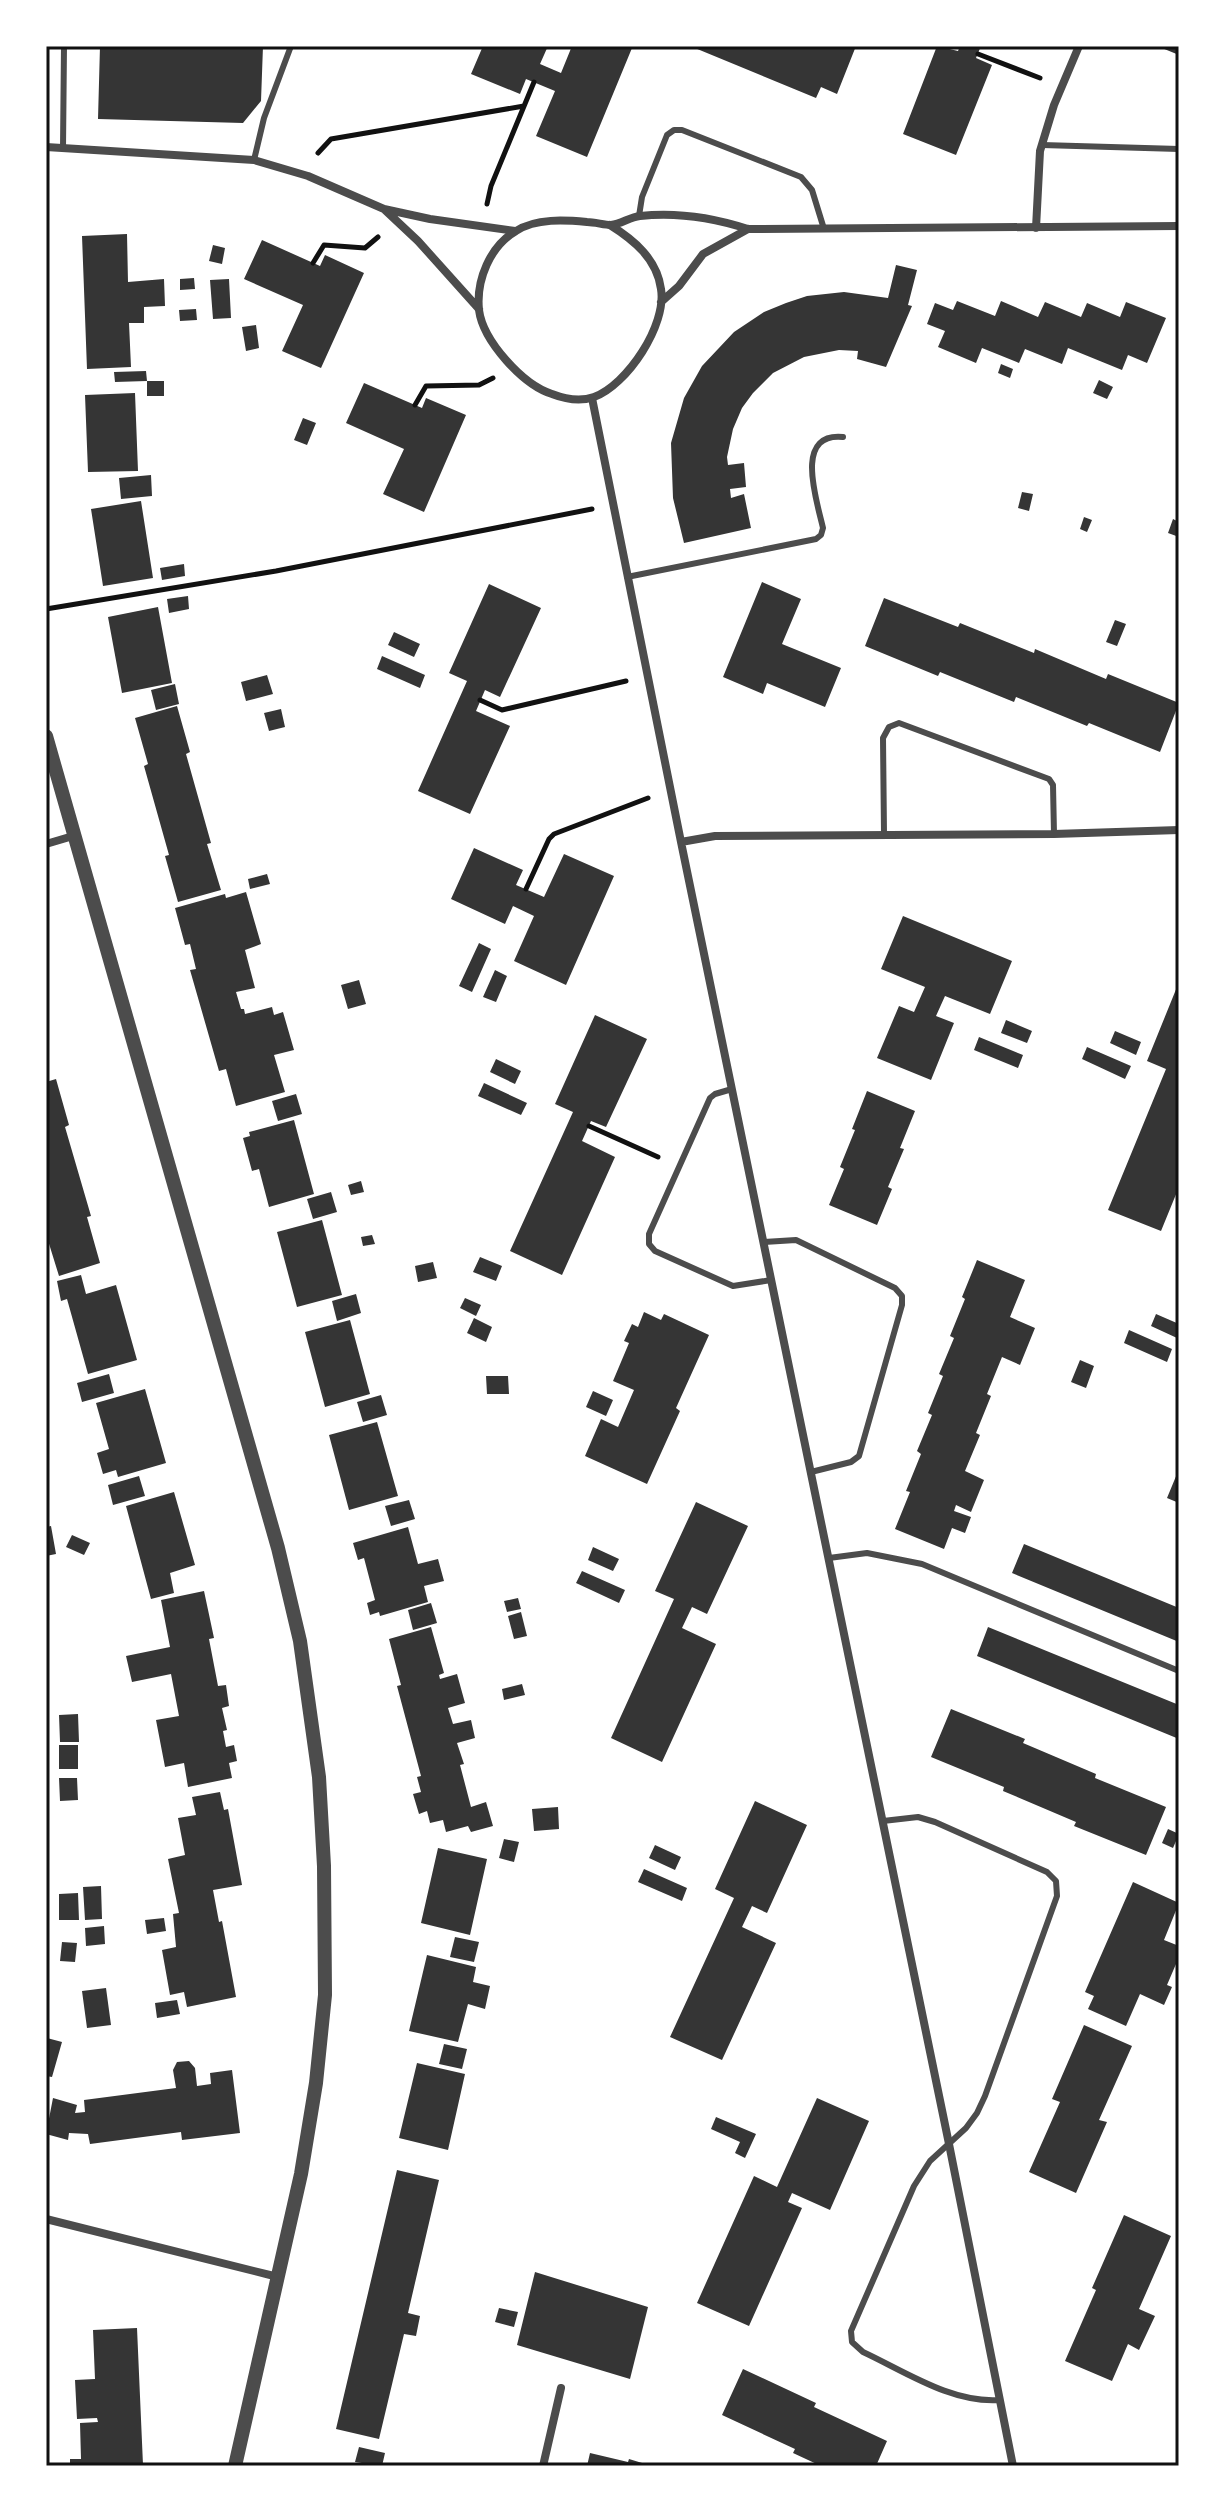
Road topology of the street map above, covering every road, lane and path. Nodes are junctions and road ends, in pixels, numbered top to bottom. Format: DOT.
graph roads {
  1 [pos="64,46"];
  2 [pos="291,46"];
  3 [pos="1079,46"];
  4 [pos="978,54"];
  5 [pos="534,82"];
  6 [pos="1062,87"];
  7 [pos="524,106"];
  8 [pos="1042,145"];
  9 [pos="46,147"];
  10 [pos="63,148"];
  11 [pos="1179,149"];
  12 [pos="254,160"];
  13 [pos="308,176"];
  14 [pos="384,209"];
  15 [pos="639,216"];
  16 [pos="395,220"];
  17 [pos="485,225"];
  18 [pos="610,225"];
  19 [pos="1179,226"];
  20 [pos="1036,228"];
  21 [pos="748,229"];
  22 [pos="824,229"];
  23 [pos="515,231"];
  24 [pos="313,263"];
  25 [pos="661,302"];
  26 [pos="479,309"];
  27 [pos="511,365"];
  28 [pos="592,398"];
  29 [pos="415,405"];
  30 [pos="843,437"];
  31 [pos="612,505"];
  32 [pos="627,577"];
  33 [pos="46,609"];
  34 [pos="647,676"];
  35 [pos="480,700"];
  36 [pos="46,736"];
  37 [pos="671,793"];
  38 [pos="1179,830"];
  39 [pos="884,833"];
  40 [pos="1054,834"];
  41 [pos="73,836"];
  42 [pos="681,842"];
  43 [pos="46,844"];
  44 [pos="526,889"];
  45 [pos="732,1089"];
  46 [pos="589,1126"];
  47 [pos="679,1166"];
  48 [pos="764,1242"];
  49 [pos="771,1280"];
  50 [pos="811,1472"];
  51 [pos="829,1558"];
  52 [pos="1179,1671"];
  53 [pos="883,1821"];
  54 [pos="949,2144"];
  55 [pos="46,2219"];
  56 [pos="278,2277"];
  57 [pos="561,2388"];
  58 [pos="999,2400"];
  59 [pos="235,2466"];
  60 [pos="543,2466"];
  61 [pos="1013,2466"];
  1 -- 10 [label="lane"];
  2 -- 12 [label="lane"];
  3 -- 6 [label="street"];
  4 -- 6 [label="path"];
  5 -- 7 [label="path"];
  6 -- 8 [label="street"];
  7 -- 13 [label="path"];
  7 -- 17 [label="path"];
  8 -- 11 [label="lane"];
  8 -- 20 [label="street"];
  9 -- 10 [label="street"];
  10 -- 12 [label="street"];
  12 -- 13 [label="street"];
  13 -- 14 [label="street"];
  14 -- 16 [label="street"];
  14 -- 17 [label="street"];
  15 -- 18 [label="street"];
  15 -- 21 [label="street"];
  15 -- 22 [label="lane"];
  16 -- 24 [label="path"];
  16 -- 26 [label="street"];
  17 -- 23 [label="street"];
  18 -- 23 [label="street"];
  18 -- 25 [label="street"];
  19 -- 20 [label="street"];
  20 -- 22 [label="street"];
  21 -- 22 [label="street"];
  21 -- 25 [label="street"];
  23 -- 26 [label="street"];
  25 -- 28 [label="street"];
  26 -- 27 [label="street"];
  27 -- 28 [label="street"];
  27 -- 29 [label="path"];
  28 -- 31 [label="street"];
  30 -- 32 [label="lane"];
  31 -- 32 [label="street"];
  31 -- 33 [label="path"];
  32 -- 34 [label="street"];
  34 -- 35 [label="path"];
  34 -- 37 [label="street"];
  36 -- 41 [label="street"];
  37 -- 42 [label="street"];
  37 -- 44 [label="path"];
  38 -- 40 [label="street"];
  39 -- 40 [label="street"];
  39 -- 40 [label="lane"];
  39 -- 42 [label="street"];
  41 -- 43 [label="street"];
  41 -- 56 [label="street"];
  42 -- 45 [label="street"];
  45 -- 47 [label="lane"];
  45 -- 48 [label="street"];
  46 -- 47 [label="path"];
  47 -- 49 [label="lane"];
  48 -- 49 [label="street"];
  48 -- 50 [label="lane"];
  49 -- 50 [label="street"];
  50 -- 51 [label="street"];
  51 -- 52 [label="lane"];
  51 -- 53 [label="street"];
  53 -- 54 [label="street"];
  53 -- 54 [label="lane"];
  54 -- 58 [label="street"];
  54 -- 58 [label="lane"];
  55 -- 56 [label="street"];
  56 -- 59 [label="street"];
  57 -- 60 [label="street"];
  58 -- 61 [label="street"];
}
